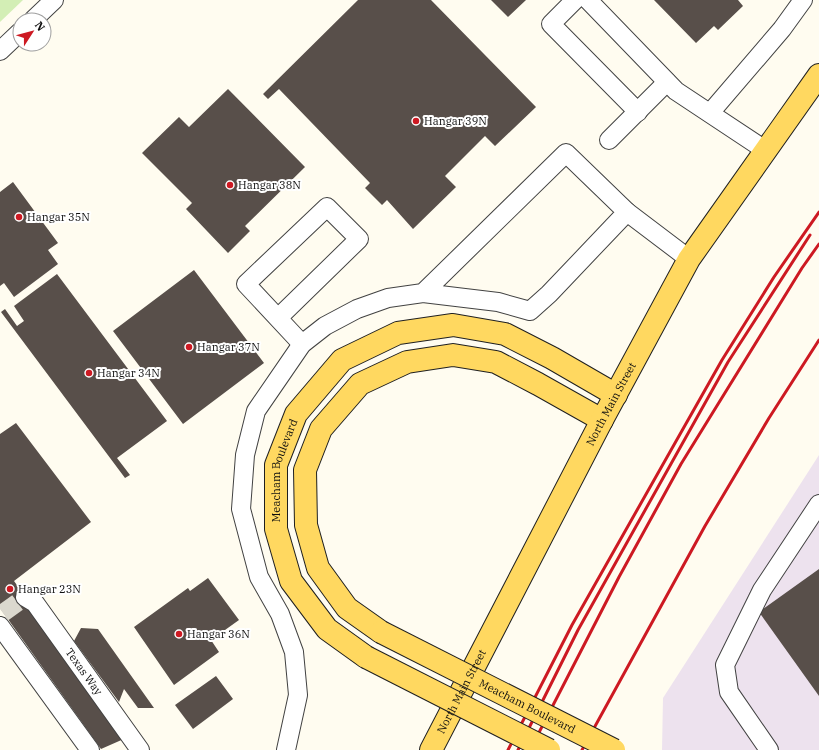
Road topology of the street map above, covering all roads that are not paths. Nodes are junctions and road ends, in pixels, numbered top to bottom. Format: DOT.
graph roads {
  1 [pos="54,0"];
  2 [pos="574,0"];
  3 [pos="588,0"];
  4 [pos="803,0"];
  5 [pos="41,12"];
  6 [pos="12,40"];
  7 [pos="0,51"];
  8 [pos="819,75"];
  9 [pos="668,82"];
  10 [pos="638,112"];
  11 [pos="710,113"];
  12 [pos="609,140"];
  13 [pos="765,150"];
  14 [pos="627,212"];
  15 [pos="689,259"];
  16 [pos="423,293"];
  17 [pos="278,318"];
  18 [pos="302,344"];
  19 [pos="616,394"];
  20 [pos="602,420"];
  21 [pos="819,504"];
  22 [pos="25,597"];
  23 [pos="1,619"];
  24 [pos="90,750"];
  25 [pos="140,750"];
  26 [pos="286,750"];
  27 [pos="431,750"];
  28 [pos="549,750"];
  29 [pos="614,750"];
  30 [pos="769,750"];
  1 -- 5 [label="lane"];
  2 -- 10 [label="lane"];
  3 -- 9 [label="lane"];
  4 -- 11 [label="lane"];
  6 -- 7 [label="lane"];
  8 -- 13 [label="main road, North Main Street"];
  9 -- 10 [label="lane"];
  9 -- 11 [label="lane"];
  10 -- 12 [label="lane"];
  11 -- 13 [label="lane"];
  13 -- 15 [label="main road, North Main Street"];
  14 -- 15 [label="lane"];
  14 -- 16 [label="lane"];
  14 -- 16 [label="lane"];
  15 -- 19 [label="main road, North Main Street"];
  16 -- 18 [label="lane"];
  17 -- 17 [label="lane"];
  17 -- 18 [label="lane"];
  18 -- 26 [label="lane"];
  19 -- 20 [label="main road, North Main Street"];
  19 -- 28 [label="main road, Meacham Boulevard, bridge"];
  20 -- 27 [label="main road, North Main Street"];
  20 -- 29 [label="main road, Meacham Boulevard, bridge"];
  21 -- 30 [label="lane"];
  22 -- 25 [label="lane, Texas Way"];
  23 -- 24 [label="lane"];
}
